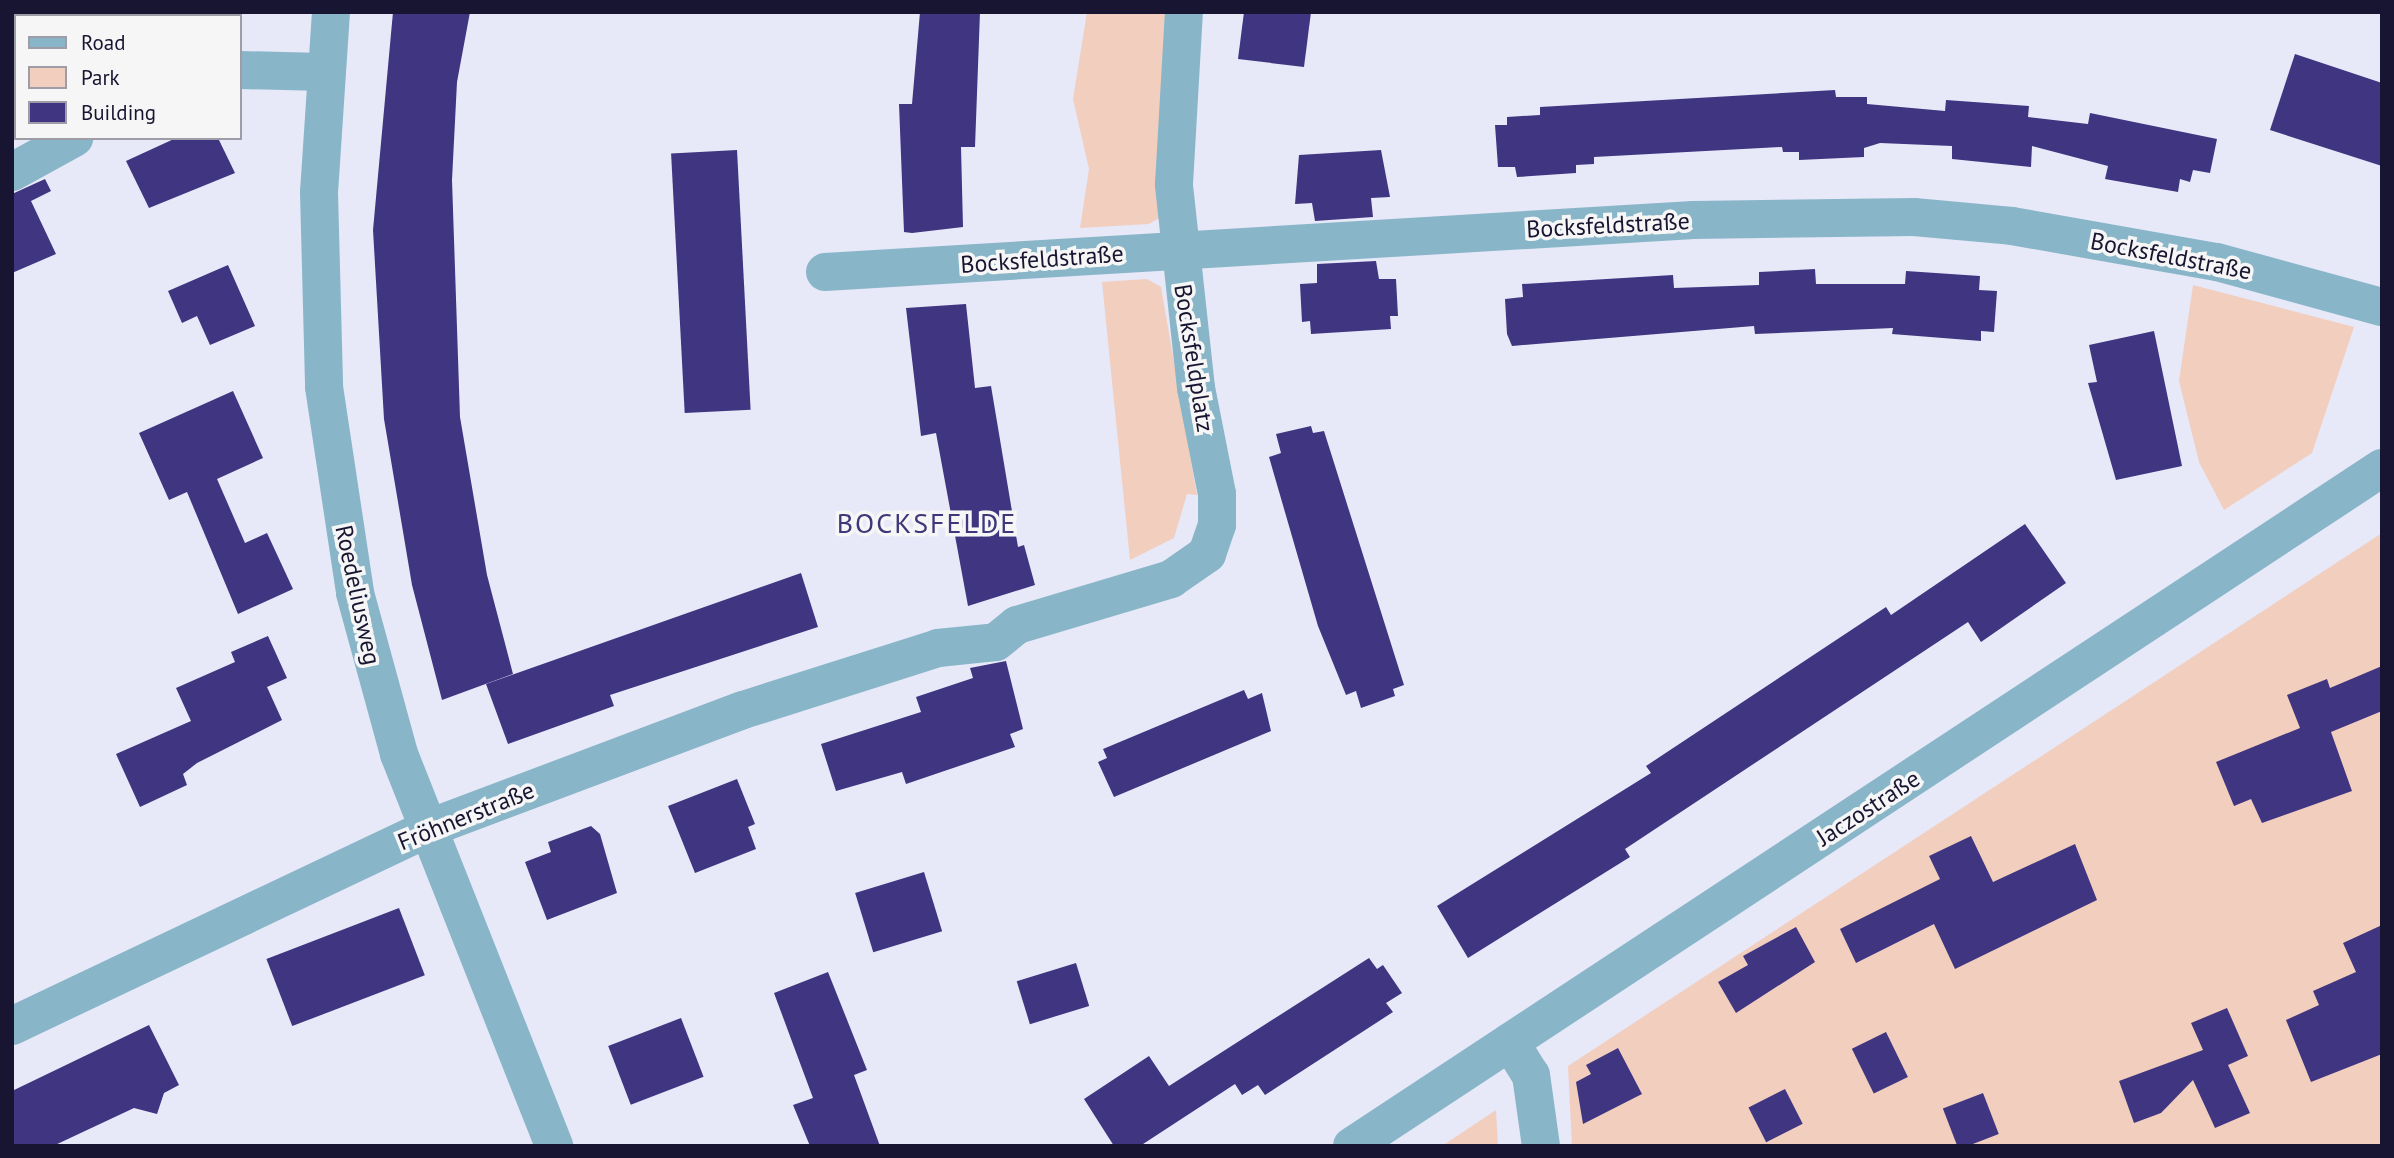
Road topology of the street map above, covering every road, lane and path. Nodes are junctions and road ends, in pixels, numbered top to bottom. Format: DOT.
graph roads {
  1 [pos="331,12"];
  2 [pos="1184,12"];
  3 [pos="242,70"];
  4 [pos="324,72"];
  5 [pos="70,140"];
  6 [pos="12,172"];
  7 [pos="1178,250"];
  8 [pos="825,271"];
  9 [pos="2382,307"];
  10 [pos="2382,468"];
  11 [pos="1071,607"];
  12 [pos="429,828"];
  13 [pos="12,1027"];
  14 [pos="1510,1042"];
  15 [pos="554,1146"];
  16 [pos="1352,1146"];
  17 [pos="1541,1146"];
  1 -- 4 [label="street, Roedeliusweg"];
  2 -- 7 [label="street, Bocksfeldplatz"];
  3 -- 4 [label="street"];
  4 -- 12 [label="street, Roedeliusweg"];
  5 -- 6 [label="street"];
  7 -- 8 [label="street, Bocksfeldstraße"];
  7 -- 9 [label="street, Bocksfeldstraße"];
  7 -- 11 [label="street, Bocksfeldplatz"];
  10 -- 14 [label="street, Jaczostraße"];
  11 -- 12 [label="street, Fröhnerstraße"];
  12 -- 13 [label="street, Fröhnerstraße"];
  12 -- 15 [label="street, Roedeliusweg"];
  14 -- 16 [label="street, Jaczostraße"];
  14 -- 17 [label="street"];
}
